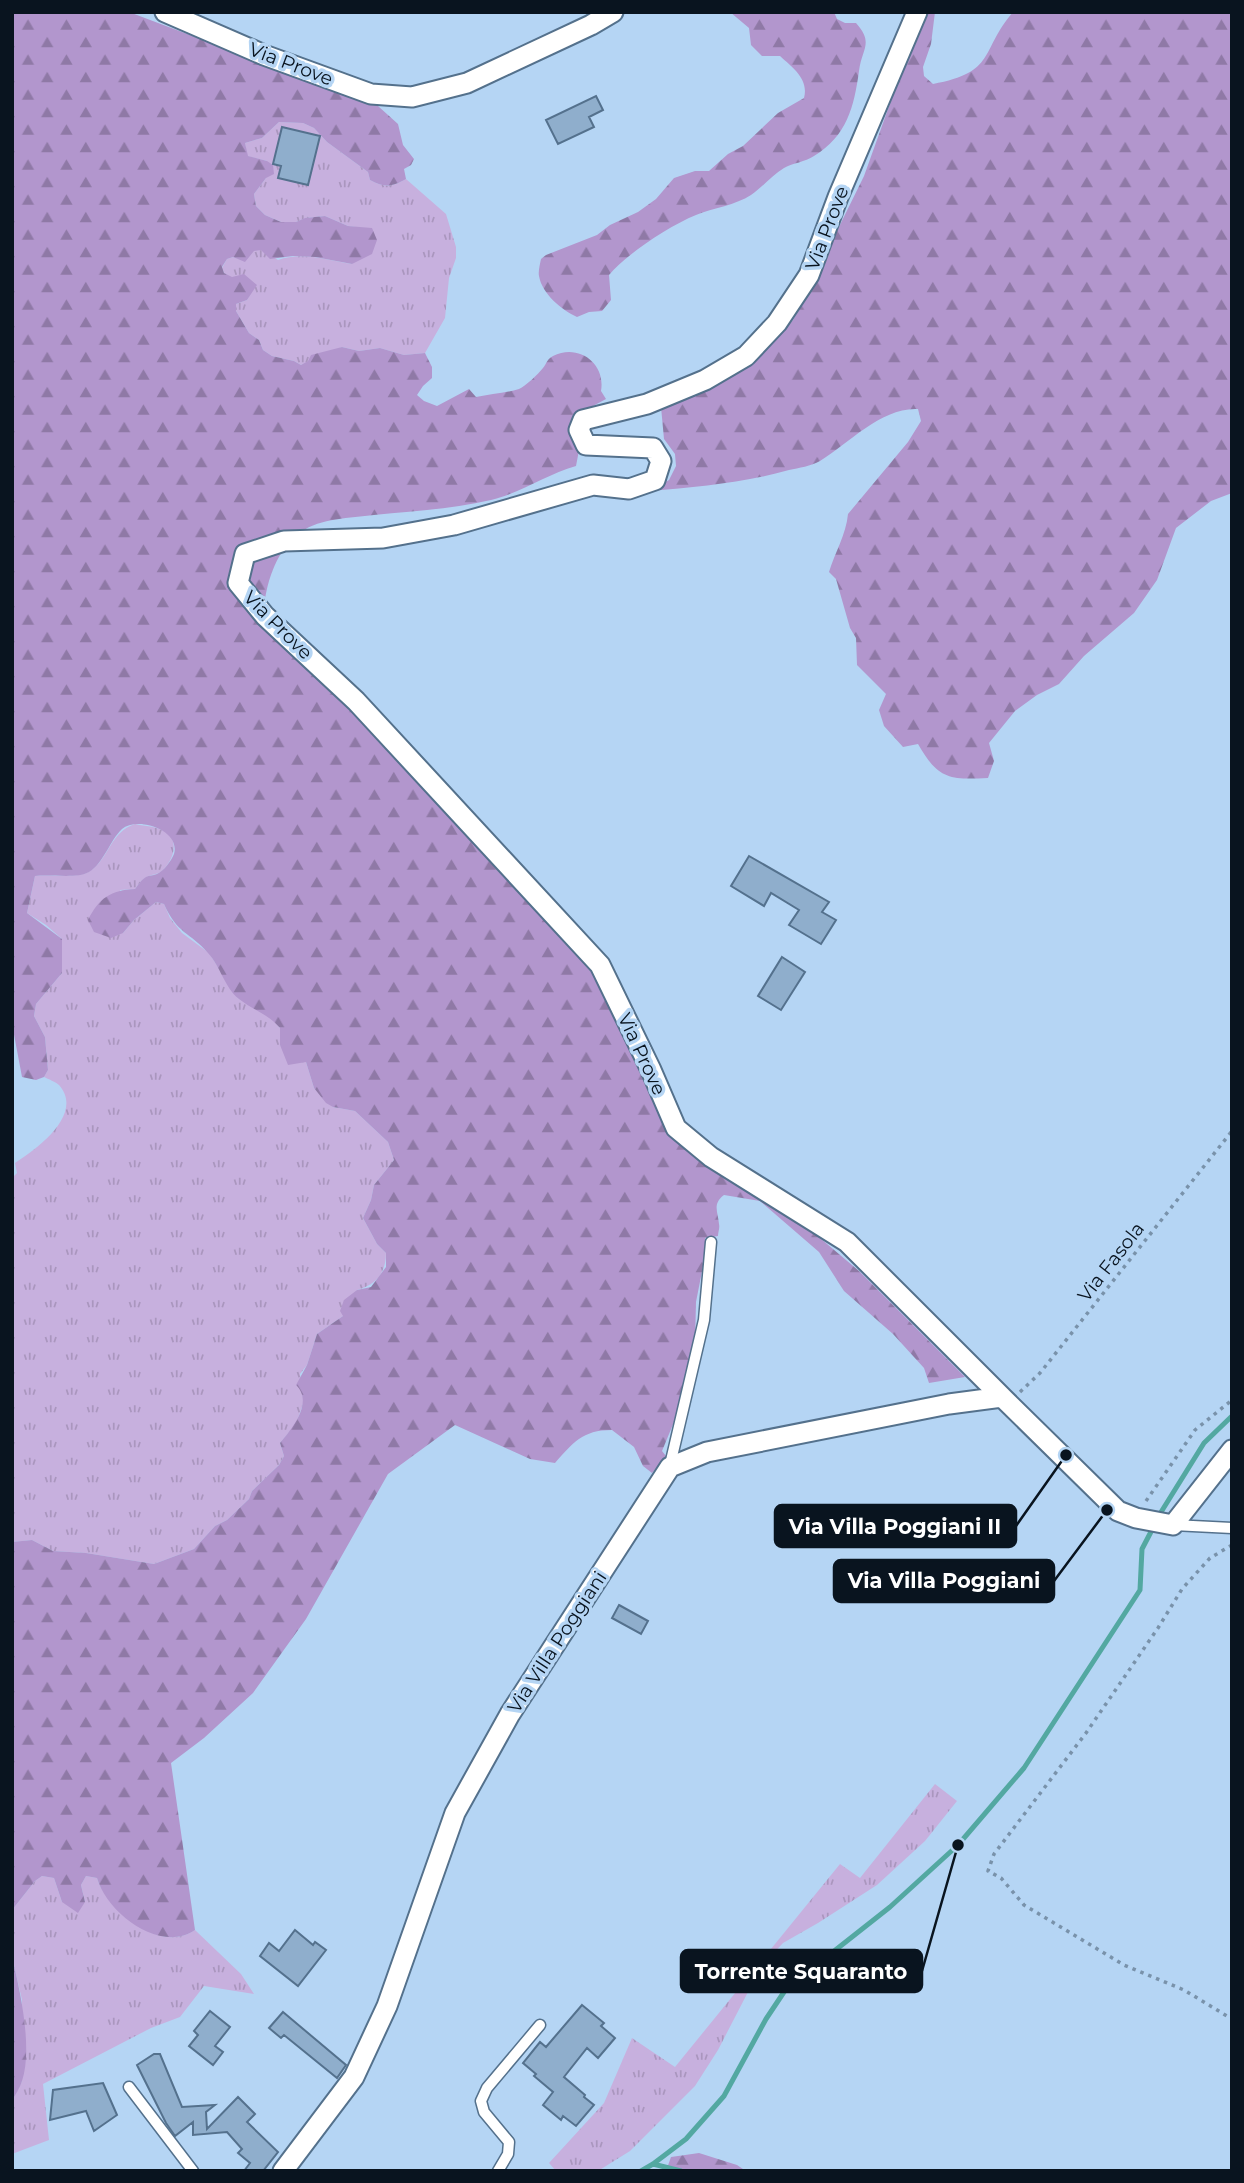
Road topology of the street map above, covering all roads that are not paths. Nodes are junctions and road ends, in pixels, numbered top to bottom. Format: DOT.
graph roads {
  1 [pos="165,12"];
  2 [pos="613,12"];
  3 [pos="917,12"];
  4 [pos="711,1242"];
  5 [pos="1002,1397"];
  6 [pos="1232,1450"];
  7 [pos="670,1467"];
  8 [pos="1173,1525"];
  9 [pos="1232,1528"];
  10 [pos="540,2025"];
  11 [pos="129,2087"];
  12 [pos="193,2171"];
  13 [pos="283,2171"];
  14 [pos="498,2171"];
  1 -- 2 [label="street, Via Prove"];
  3 -- 5 [label="street, Via Prove"];
  4 -- 7 [label="lane"];
  5 -- 7 [label="street"];
  5 -- 8 [label="street"];
  6 -- 8 [label="street"];
  7 -- 13 [label="street, Via Villa Poggiani"];
  8 -- 9 [label="lane"];
  10 -- 14 [label="lane"];
  11 -- 12 [label="lane"];
}
